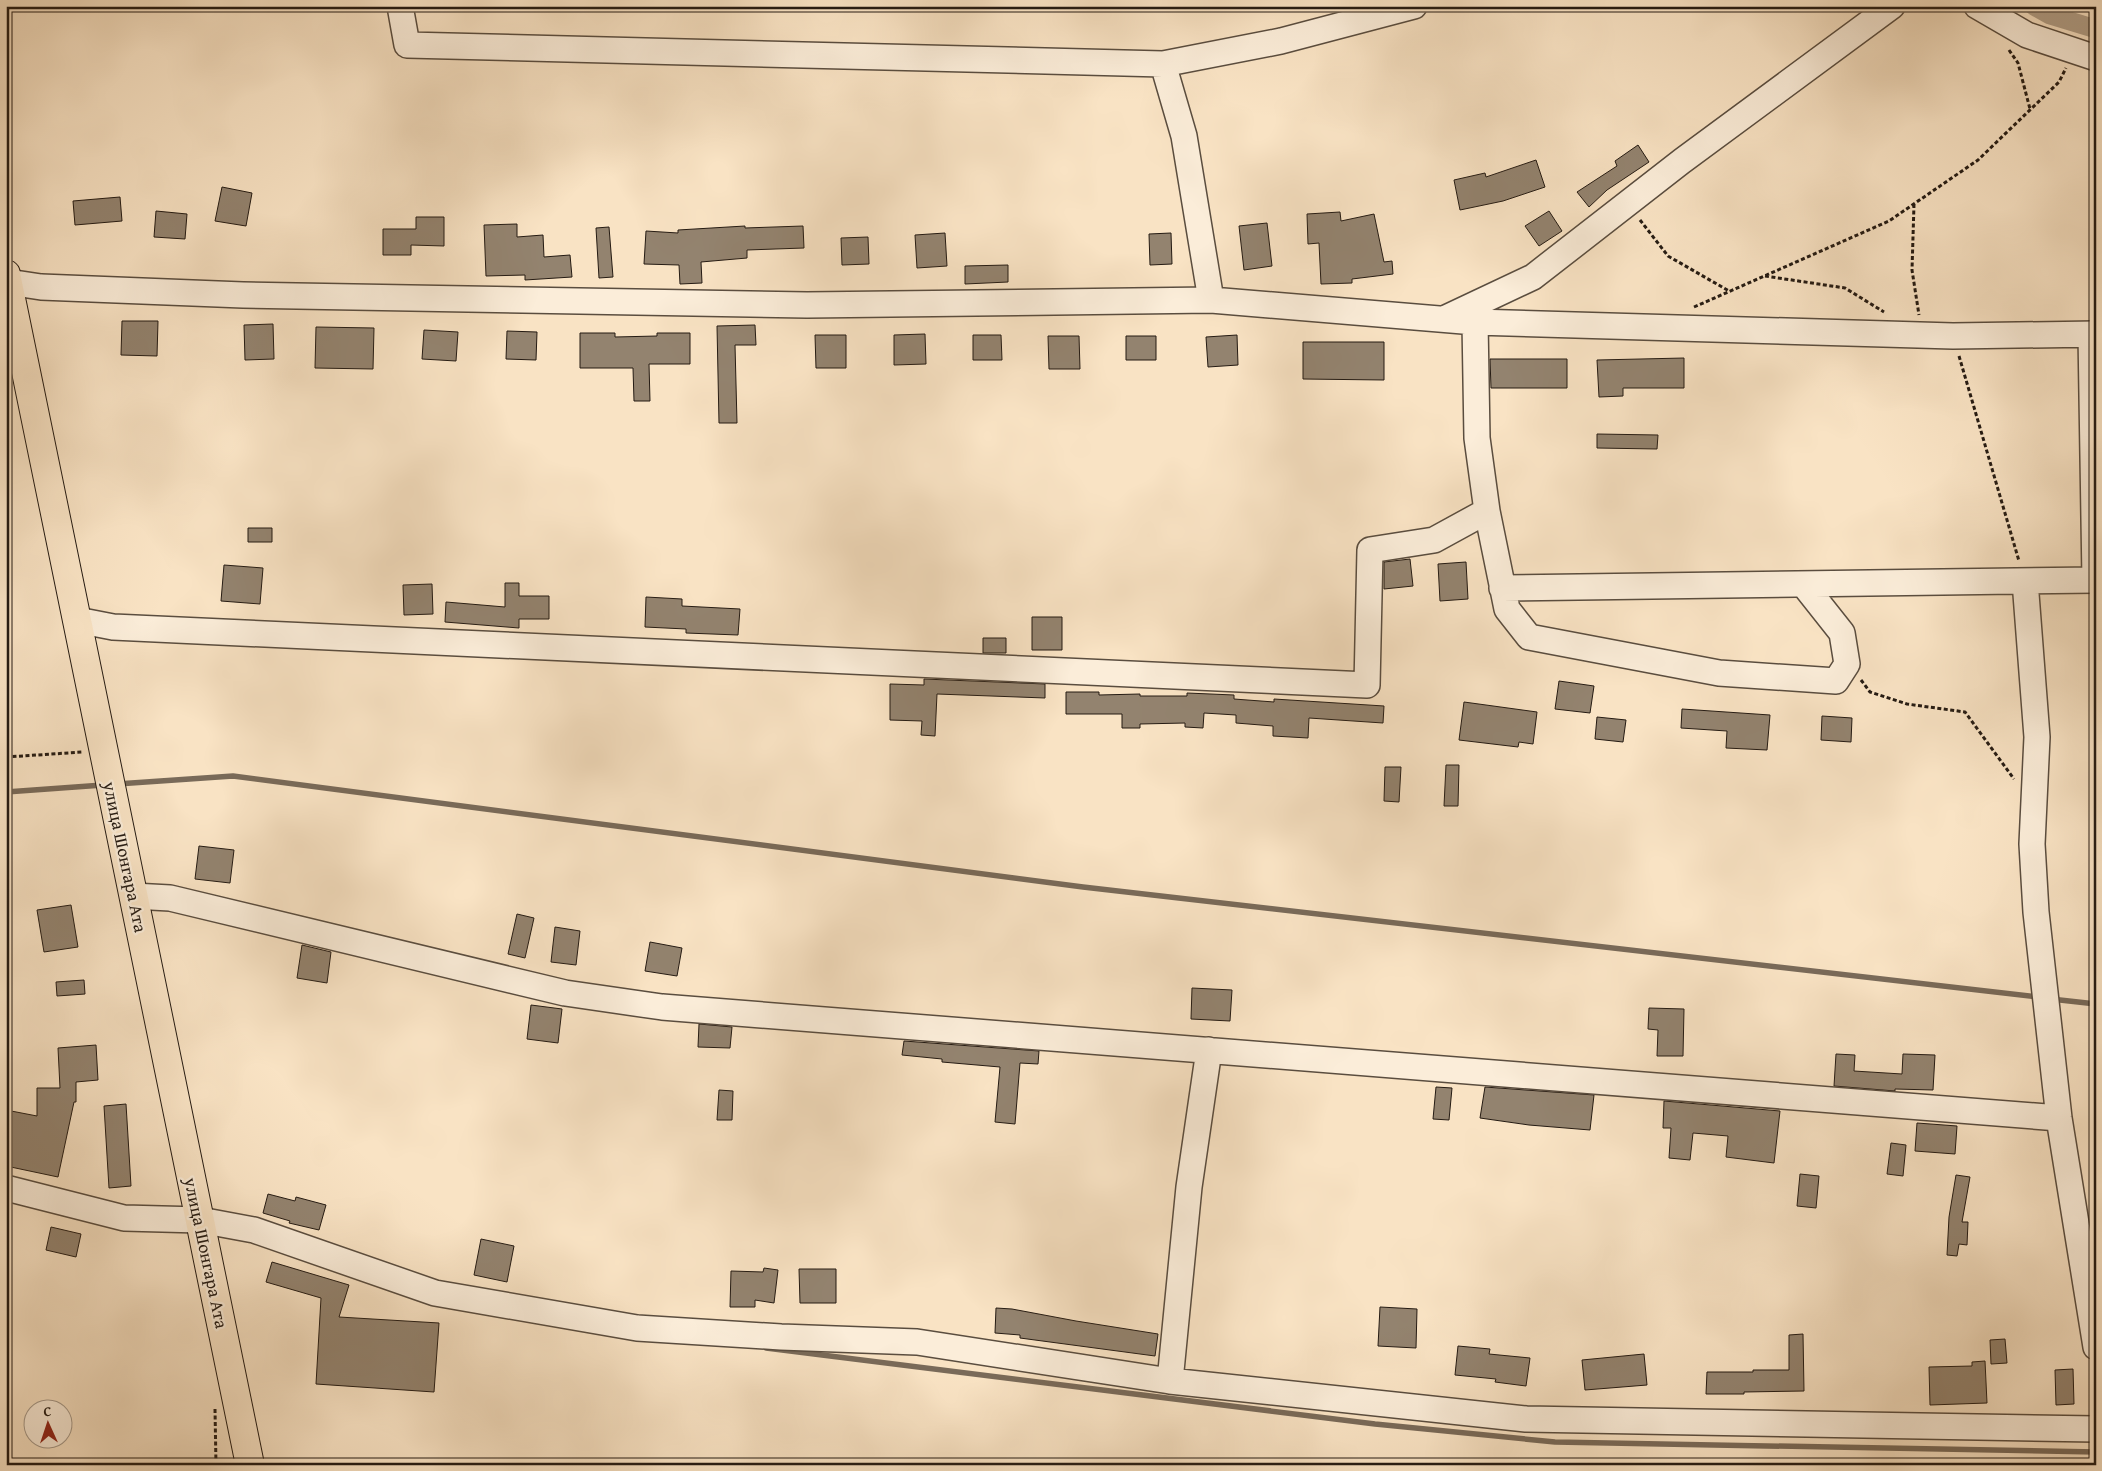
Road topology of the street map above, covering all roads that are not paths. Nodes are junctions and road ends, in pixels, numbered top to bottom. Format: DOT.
graph roads {
  1 [pos="400,6"];
  2 [pos="1414,6"];
  3 [pos="1892,6"];
  4 [pos="1977,6"];
  5 [pos="2086,54"];
  6 [pos="1163,64"];
  7 [pos="7,278"];
  8 [pos="1211,300"];
  9 [pos="1444,319"];
  10 [pos="1475,322"];
  11 [pos="2093,334"];
  12 [pos="1487,510"];
  13 [pos="2096,580"];
  14 [pos="2025,581"];
  15 [pos="1804,585"];
  16 [pos="1502,588"];
  17 [pos="77,620"];
  18 [pos="133,896"];
  19 [pos="1209,1050"];
  20 [pos="2059,1118"];
  21 [pos="6,1188"];
  22 [pos="200,1220"];
  23 [pos="2096,1347"];
  24 [pos="1170,1381"];
  25 [pos="2096,1429"];
  26 [pos="247,1456"];
  1 -- 6 [label="street"];
  2 -- 6 [label="street"];
  3 -- 9 [label="street"];
  4 -- 5 [label="street"];
  6 -- 8 [label="street"];
  7 -- 8 [label="street"];
  7 -- 17 [label="main road, улица Шонгара Ата"];
  8 -- 9 [label="street"];
  9 -- 10 [label="street"];
  10 -- 11 [label="street"];
  10 -- 12 [label="street"];
  11 -- 13 [label="street"];
  12 -- 16 [label="street"];
  12 -- 17 [label="street"];
  13 -- 14 [label="street"];
  14 -- 15 [label="street"];
  14 -- 20 [label="street"];
  15 -- 16 [label="street"];
  15 -- 16 [label="street"];
  17 -- 18 [label="main road, улица Шонгара Ата"];
  18 -- 19 [label="street"];
  18 -- 22 [label="main road, улица Шонгара Ата"];
  19 -- 20 [label="street"];
  19 -- 24 [label="street"];
  20 -- 23 [label="street"];
  21 -- 22 [label="street"];
  22 -- 24 [label="street"];
  22 -- 26 [label="main road, улица Шонгара Ата"];
  24 -- 25 [label="street"];
}
